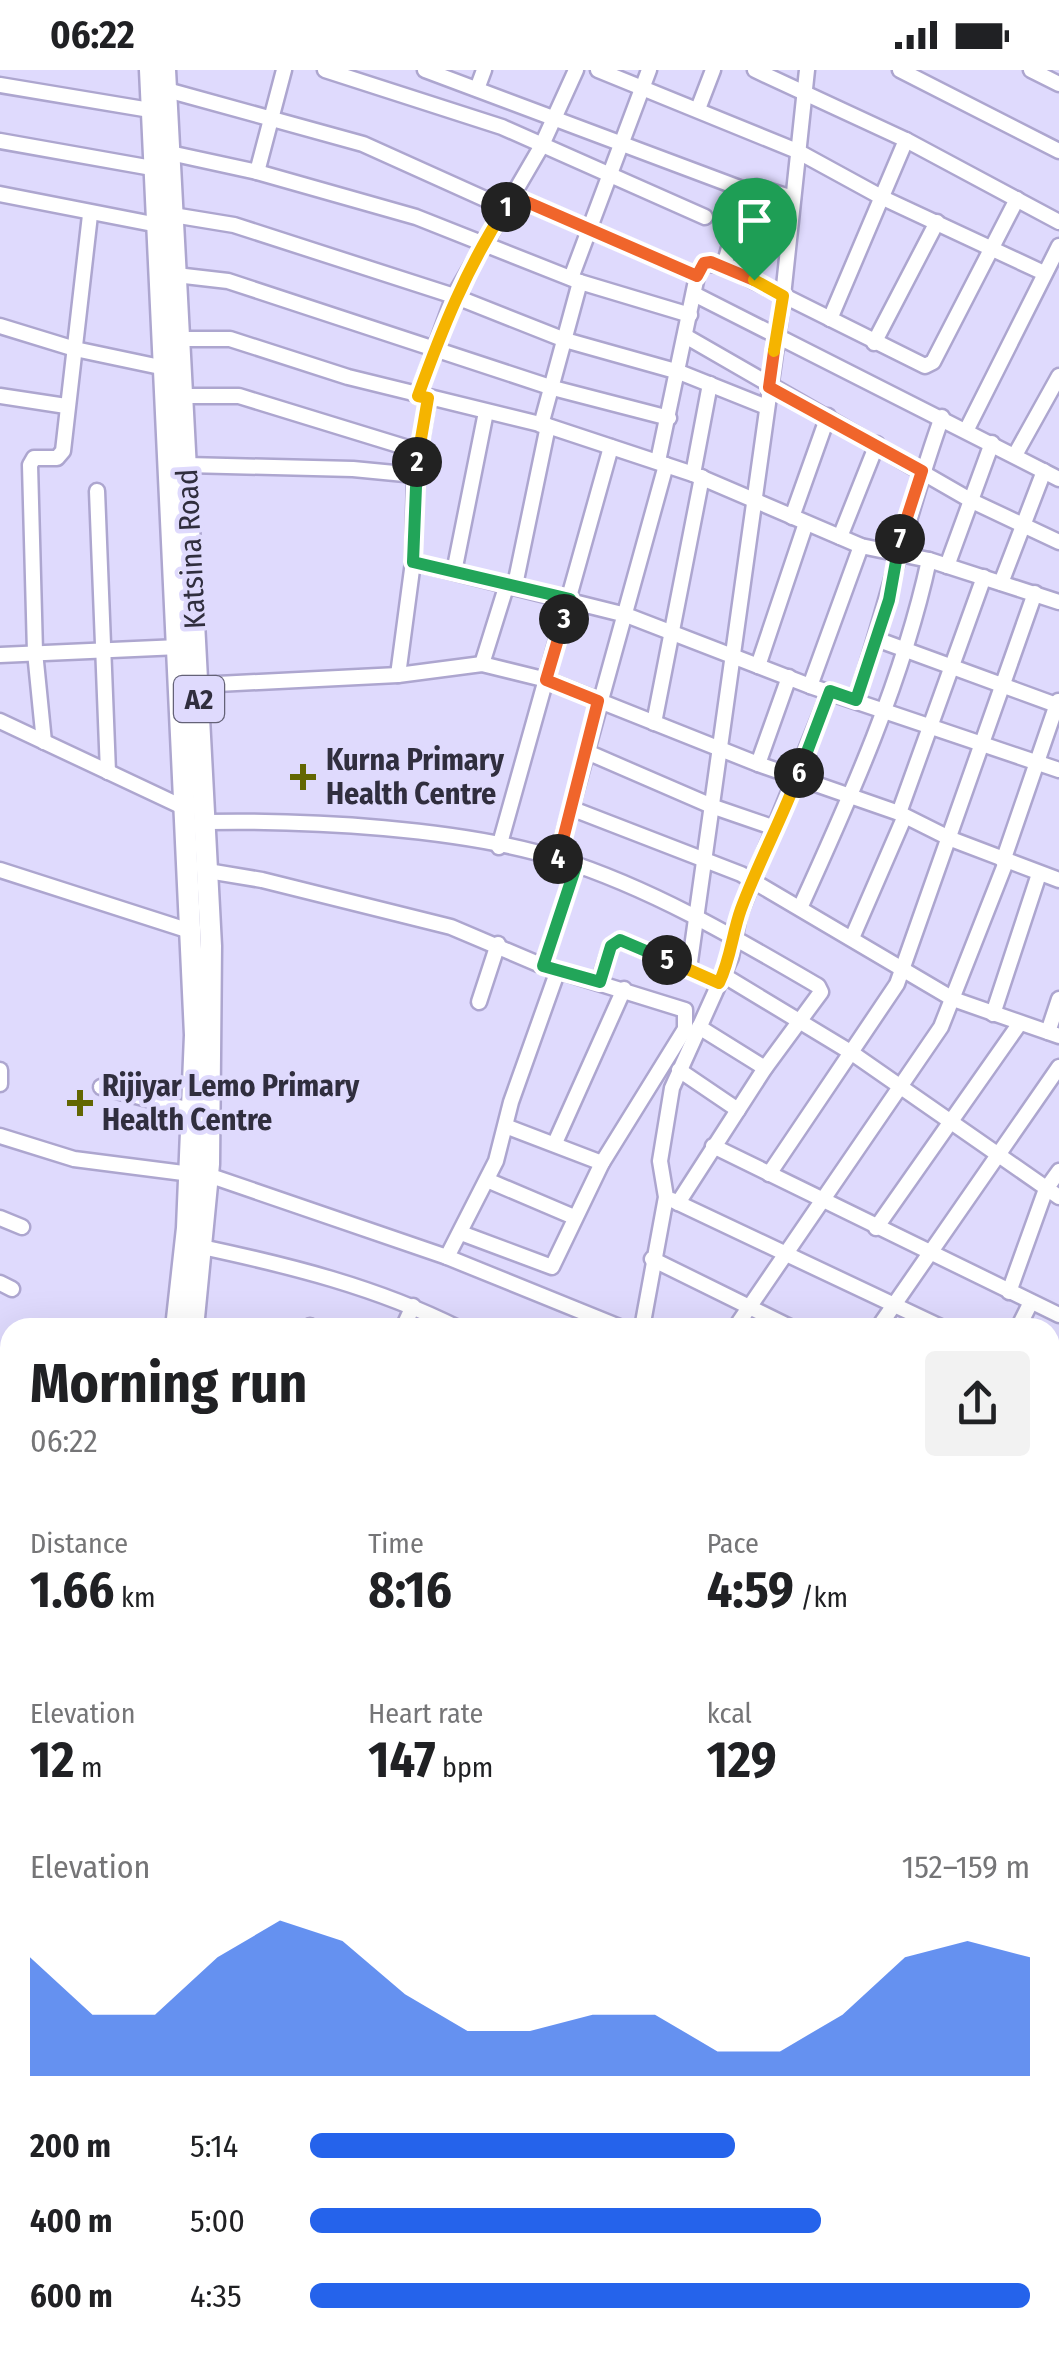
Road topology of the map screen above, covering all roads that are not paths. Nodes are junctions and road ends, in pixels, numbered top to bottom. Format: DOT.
graph roads {
  1 [pos="150,70"];
  2 [pos="284,70"];
  3 [pos="325,70"];
  4 [pos="427,70"];
  5 [pos="484,70"];
  6 [pos="576,70"];
  7 [pos="600,70"];
  8 [pos="649,70"];
  9 [pos="712,70"];
  10 [pos="755,70"];
  11 [pos="806,70"];
  12 [pos="900,70"];
  13 [pos="1031,70"];
  14 [pos="166,80"];
  15 [pos="1059,84"];
  16 [pos="0,85"];
  17 [pos="642,88"];
  18 [pos="476,90"];
  19 [pos="804,90"];
  20 [pos="698,109"];
  21 [pos="150,110"];
  22 [pos="272,115"];
  23 [pos="555,116"];
  24 [pos="906,140"];
  25 [pos="0,141"];
  26 [pos="621,142"];
  27 [pos="541,146"];
  28 [pos="797,151"];
  29 [pos="1059,152"];
  30 [pos="170,153"];
  31 [pos="152,168"];
  32 [pos="257,172"];
  33 [pos="608,177"];
  34 [pos="745,190"];
  35 [pos="0,194"];
  36 [pos="793,198"];
  37 [pos="883,198"];
  38 [pos="1017,199"];
  39 [pos="509,202"];
  40 [pos="90,215"];
  41 [pos="705,217"];
  42 [pos="165,220"];
  43 [pos="937,222"];
  44 [pos="1059,222"];
  45 [pos="588,231"];
  46 [pos="482,243"];
  47 [pos="992,246"];
  48 [pos="1059,246"];
  49 [pos="724,266"];
  50 [pos="1044,273"];
  51 [pos="176,274"];
  52 [pos="697,276"];
  53 [pos="575,280"];
  54 [pos="694,294"];
  55 [pos="454,296"];
  56 [pos="783,296"];
  57 [pos="690,316"];
  58 [pos="830,320"];
  59 [pos="0,326"];
  60 [pos="776,334"];
  61 [pos="687,338"];
  62 [pos="179,339"];
  63 [pos="564,340"];
  64 [pos="874,343"];
  65 [pos="435,348"];
  66 [pos="75,349"];
  67 [pos="165,368"];
  68 [pos="679,372"];
  69 [pos="1059,376"];
  70 [pos="710,384"];
  71 [pos="769,387"];
  72 [pos="553,388"];
  73 [pos="0,396"];
  74 [pos="182,396"];
  75 [pos="423,397"];
  76 [pos="66,406"];
  77 [pos="764,406"];
  78 [pos="486,412"];
  79 [pos="828,416"];
  80 [pos="942,417"];
  81 [pos="670,418"];
  82 [pos="544,425"];
  83 [pos="967,429"];
  84 [pos="992,443"];
  85 [pos="877,444"];
  86 [pos="610,446"];
  87 [pos="418,451"];
  88 [pos="1015,455"];
  89 [pos="662,463"];
  90 [pos="187,465"];
  91 [pos="922,471"];
  92 [pos="1044,471"];
  93 [pos="415,475"];
  94 [pos="697,475"];
  95 [pos="1059,478"];
  96 [pos="97,491"];
  97 [pos="752,499"];
  98 [pos="972,501"];
  99 [pos="799,520"];
  100 [pos="1023,526"];
  101 [pos="840,537"];
  102 [pos="1059,542"];
  103 [pos="861,546"];
  104 [pos="896,551"];
  105 [pos="930,560"];
  106 [pos="413,562"];
  107 [pos="947,566"];
  108 [pos="454,572"];
  109 [pos="984,577"];
  110 [pos="1001,582"];
  111 [pos="511,584"];
  112 [pos="1036,593"];
  113 [pos="570,599"];
  114 [pos="1059,602"];
  115 [pos="626,614"];
  116 [pos="669,632"];
  117 [pos="876,638"];
  118 [pos="179,647"];
  119 [pos="101,650"];
  120 [pos="904,651"];
  121 [pos="34,652"];
  122 [pos="0,655"];
  123 [pos="730,656"];
  124 [pos="482,664"];
  125 [pos="758,666"];
  126 [pos="953,670"];
  127 [pos="398,675"];
  128 [pos="788,676"];
  129 [pos="546,680"];
  130 [pos="198,685"];
  131 [pos="810,686"];
  132 [pos="1003,688"];
  133 [pos="830,691"];
  134 [pos="856,700"];
  135 [pos="598,701"];
  136 [pos="1058,703"];
  137 [pos="880,710"];
  138 [pos="0,721"];
  139 [pos="654,722"];
  140 [pos="933,728"];
  141 [pos="44,742"];
  142 [pos="983,745"];
  143 [pos="721,749"];
  144 [pos="586,752"];
  145 [pos="1035,762"];
  146 [pos="758,764"];
  147 [pos="1059,770"];
  148 [pos="108,772"];
  149 [pos="797,778"];
  150 [pos="851,795"];
  151 [pos="714,808"];
  152 [pos="187,809"];
  153 [pos="573,809"];
  154 [pos="902,816"];
  155 [pos="205,822"];
  156 [pos="775,828"];
  157 [pos="951,839"];
  158 [pos="499,847"];
  159 [pos="557,859"];
  160 [pos="705,860"];
  161 [pos="1004,861"];
  162 [pos="576,866"];
  163 [pos="0,870"];
  164 [pos="208,871"];
  165 [pos="1039,874"];
  166 [pos="1058,877"];
  167 [pos="751,883"];
  168 [pos="800,908"];
  169 [pos="696,917"];
  170 [pos="193,932"];
  171 [pos="734,935"];
  172 [pos="852,938"];
  173 [pos="498,944"];
  174 [pos="550,968"];
  175 [pos="689,969"];
  176 [pos="902,971"];
  177 [pos="721,979"];
  178 [pos="600,982"];
  179 [pos="624,990"];
  180 [pos="953,999"];
  181 [pos="1059,999"];
  182 [pos="479,1002"];
  183 [pos="993,1014"];
  184 [pos="798,1020"];
  185 [pos="1020,1022"];
  186 [pos="699,1027"];
  187 [pos="1053,1034"];
  188 [pos="852,1053"];
  189 [pos="1059,1067"];
  190 [pos="765,1068"];
  191 [pos="0,1070"];
  192 [pos="679,1070"];
  193 [pos="0,1084"];
  194 [pos="899,1085"];
  195 [pos="101,1087"];
  196 [pos="738,1110"];
  197 [pos="194,1111"];
  198 [pos="951,1120"];
  199 [pos="508,1127"];
  200 [pos="0,1136"];
  201 [pos="556,1143"];
  202 [pos="713,1146"];
  203 [pos="998,1154"];
  204 [pos="602,1163"];
  205 [pos="1059,1171"];
  206 [pos="769,1174"];
  207 [pos="199,1175"];
  208 [pos="487,1180"];
  209 [pos="1053,1193"];
  210 [pos="672,1200"];
  211 [pos="821,1200"];
  212 [pos="574,1217"];
  213 [pos="0,1218"];
  214 [pos="22,1227"];
  215 [pos="876,1228"];
  216 [pos="460,1233"];
  217 [pos="202,1246"];
  218 [pos="786,1254"];
  219 [pos="930,1254"];
  220 [pos="448,1257"];
  221 [pos="652,1259"];
  222 [pos="1009,1292"];
  223 [pos="1030,1302"];
  224 [pos="894,1304"];
  225 [pos="414,1306"];
  226 [pos="750,1306"];
  227 [pos="1059,1315"];
  228 [pos="178,1318"];
  229 [pos="194,1318"];
  230 [pos="408,1318"];
  231 [pos="438,1318"];
  232 [pos="597,1318"];
  233 [pos="643,1318"];
  234 [pos="742,1318"];
  235 [pos="773,1318"];
  236 [pos="885,1318"];
  237 [pos="922,1318"];
  238 [pos="1023,1318"];
  1 -- 21 [label="highway, Katsina Road / A2"];
  2 -- 22 [label="street"];
  3 -- 27 [label="street"];
  4 -- 18 [label="street"];
  5 -- 18 [label="street"];
  6 -- 23 [label="street"];
  7 -- 17 [label="street"];
  8 -- 17 [label="street"];
  9 -- 20 [label="street"];
  10 -- 19 [label="street"];
  11 -- 19 [label="street"];
  12 -- 29 [label="street"];
  13 -- 15 [label="street"];
  14 -- 22 [label="street"];
  14 -- 30 [label="highway, Katsina Road / A2"];
  16 -- 21 [label="street"];
  17 -- 20 [label="street"];
  17 -- 26 [label="street"];
  18 -- 23 [label="street"];
  19 -- 24 [label="street"];
  19 -- 28 [label="street"];
  20 -- 28 [label="street"];
  21 -- 31 [label="highway, Katsina Road / A2"];
  22 -- 32 [label="street"];
  22 -- 39 [label="street"];
  23 -- 26 [label="street"];
  23 -- 27 [label="street"];
  24 -- 37 [label="street"];
  24 -- 38 [label="street"];
  25 -- 31 [label="street"];
  26 -- 33 [label="street"];
  26 -- 34 [label="street"];
  27 -- 33 [label="street"];
  27 -- 39 [label="street"];
  28 -- 36 [label="street"];
  28 -- 37 [label="street"];
  30 -- 32 [label="street"];
  30 -- 42 [label="highway, Katsina Road / A2"];
  31 -- 42 [label="highway, Katsina Road / A2"];
  32 -- 46 [label="street"];
  33 -- 41 [label="street"];
  33 -- 45 [label="street"];
  34 -- 36 [label="street"];
  34 -- 49 [label="street"];
  35 -- 40 [label="street"];
  36 -- 56 [label="street"];
  37 -- 43 [label="street"];
  37 -- 58 [label="street"];
  38 -- 44 [label="street"];
  38 -- 47 [label="street"];
  39 -- 45 [label="street"];
  39 -- 46 [label="street"];
  40 -- 42 [label="street"];
  40 -- 66 [label="street"];
  42 -- 51 [label="highway, Katsina Road / A2"];
  42 -- 55 [label="street"];
  42 -- 67 [label="highway, Katsina Road / A2"];
  43 -- 47 [label="street"];
  43 -- 64 [label="street"];
  45 -- 52 [label="street"];
  45 -- 53 [label="street"];
  46 -- 53 [label="street"];
  46 -- 55 [label="street"];
  47 -- 50 [label="street"];
  47 -- 64 [label="street"];
  48 -- 50 [label="street"];
  49 -- 52 [label="street"];
  49 -- 56 [label="street"];
  50 -- 83 [label="street"];
  51 -- 62 [label="highway, Katsina Road / A2"];
  51 -- 65 [label="street"];
  52 -- 54 [label="street"];
  53 -- 57 [label="street"];
  53 -- 63 [label="street"];
  54 -- 57 [label="street"];
  54 -- 60 [label="street"];
  55 -- 63 [label="street"];
  55 -- 65 [label="street"];
  56 -- 58 [label="street"];
  56 -- 60 [label="street"];
  57 -- 61 [label="street"];
  58 -- 64 [label="street"];
  59 -- 66 [label="street"];
  60 -- 71 [label="street"];
  60 -- 80 [label="street"];
  61 -- 68 [label="street"];
  61 -- 71 [label="street"];
  62 -- 74 [label="highway, Katsina Road / A2"];
  62 -- 75 [label="street"];
  63 -- 68 [label="street"];
  63 -- 72 [label="street"];
  65 -- 72 [label="street"];
  65 -- 75 [label="street"];
  66 -- 67 [label="street"];
  66 -- 76 [label="street"];
  67 -- 118 [label="highway, Katsina Road / A2"];
  68 -- 70 [label="street"];
  68 -- 81 [label="street"];
  69 -- 88 [label="street"];
  70 -- 77 [label="street"];
  70 -- 94 [label="street"];
  71 -- 77 [label="street"];
  71 -- 79 [label="street"];
  72 -- 81 [label="street"];
  72 -- 82 [label="street"];
  73 -- 76 [label="street"];
  74 -- 87 [label="street"];
  74 -- 90 [label="highway, Katsina Road / A2"];
  75 -- 78 [label="street"];
  75 -- 87 [label="street"];
  76 -- 121 [label="street"];
  77 -- 97 [label="street"];
  78 -- 82 [label="street"];
  78 -- 108 [label="street"];
  79 -- 85 [label="street"];
  79 -- 99 [label="street"];
  80 -- 83 [label="street"];
  80 -- 91 [label="street"];
  81 -- 89 [label="street"];
  82 -- 86 [label="street"];
  82 -- 111 [label="street"];
  83 -- 84 [label="street"];
  84 -- 88 [label="street"];
  84 -- 98 [label="street"];
  85 -- 91 [label="street"];
  85 -- 101 [label="street"];
  86 -- 89 [label="street"];
  86 -- 113 [label="street"];
  87 -- 93 [label="street"];
  88 -- 92 [label="street"];
  89 -- 94 [label="street"];
  89 -- 115 [label="street"];
  90 -- 93 [label="street"];
  90 -- 130 [label="highway, Katsina Road / A2"];
  91 -- 98 [label="street"];
  91 -- 104 [label="street"];
  92 -- 95 [label="street"];
  92 -- 100 [label="street"];
  93 -- 106 [label="street"];
  94 -- 97 [label="street"];
  94 -- 116 [label="street"];
  96 -- 119 [label="street"];
  97 -- 99 [label="street"];
  97 -- 123 [label="street"];
  98 -- 100 [label="street"];
  98 -- 107 [label="street"];
  99 -- 101 [label="street"];
  99 -- 125 [label="street"];
  100 -- 102 [label="street"];
  100 -- 110 [label="street"];
  101 -- 103 [label="street"];
  103 -- 104 [label="street"];
  103 -- 131 [label="street"];
  104 -- 105 [label="street"];
  104 -- 117 [label="street"];
  105 -- 107 [label="street"];
  105 -- 120 [label="street"];
  106 -- 108 [label="street"];
  106 -- 127 [label="street"];
  107 -- 109 [label="street"];
  108 -- 111 [label="street"];
  109 -- 110 [label="street"];
  109 -- 126 [label="street"];
  110 -- 112 [label="street"];
  111 -- 113 [label="street"];
  111 -- 124 [label="street"];
  112 -- 114 [label="street"];
  112 -- 132 [label="street"];
  113 -- 115 [label="street"];
  113 -- 129 [label="street"];
  115 -- 116 [label="street"];
  115 -- 135 [label="street"];
  116 -- 123 [label="street"];
  116 -- 139 [label="street"];
  117 -- 120 [label="street"];
  117 -- 134 [label="street"];
  118 -- 119 [label="street"];
  118 -- 152 [label="highway, Katsina Road / A2"];
  119 -- 121 [label="street"];
  119 -- 148 [label="street"];
  120 -- 126 [label="street"];
  120 -- 137 [label="street"];
  121 -- 122 [label="street"];
  121 -- 141 [label="street"];
  123 -- 125 [label="street"];
  123 -- 143 [label="street"];
  124 -- 127 [label="street"];
  124 -- 129 [label="street"];
  125 -- 128 [label="street"];
  126 -- 132 [label="street"];
  126 -- 140 [label="street"];
  127 -- 130 [label="street"];
  128 -- 131 [label="street"];
  128 -- 146 [label="street"];
  129 -- 135 [label="street"];
  129 -- 158 [label="street"];
  130 -- 155 [label="highway, Katsina Road / A2"];
  131 -- 133 [label="street"];
  132 -- 136 [label="street"];
  132 -- 142 [label="street"];
  133 -- 134 [label="street"];
  133 -- 149 [label="street"];
  134 -- 137 [label="street"];
  135 -- 139 [label="street"];
  135 -- 144 [label="street"];
  136 -- 145 [label="street"];
  137 -- 140 [label="street"];
  137 -- 150 [label="street"];
  138 -- 141 [label="street"];
  139 -- 143 [label="street"];
  140 -- 142 [label="street"];
  140 -- 154 [label="street"];
  141 -- 148 [label="street"];
  142 -- 145 [label="street"];
  142 -- 157 [label="street"];
  143 -- 146 [label="street"];
  143 -- 151 [label="street"];
  144 -- 151 [label="street"];
  144 -- 153 [label="street"];
  145 -- 147 [label="street"];
  145 -- 161 [label="street"];
  146 -- 149 [label="street"];
  148 -- 152 [label="street"];
  149 -- 150 [label="street"];
  149 -- 156 [label="street"];
  150 -- 154 [label="street"];
  150 -- 168 [label="street"];
  151 -- 156 [label="street"];
  151 -- 160 [label="street"];
  152 -- 170 [label="highway, Katsina Road / A2"];
  153 -- 159 [label="street"];
  153 -- 160 [label="street"];
  154 -- 157 [label="street"];
  154 -- 172 [label="street"];
  155 -- 158 [label="street"];
  155 -- 164 [label="highway, Katsina Road / A2"];
  156 -- 167 [label="street"];
  157 -- 161 [label="street"];
  157 -- 176 [label="street"];
  158 -- 159 [label="street"];
  159 -- 162 [label="street"];
  160 -- 167 [label="street"];
  160 -- 169 [label="street"];
  161 -- 165 [label="street"];
  161 -- 180 [label="street"];
  162 -- 169 [label="street"];
  162 -- 174 [label="street"];
  163 -- 170 [label="street"];
  164 -- 173 [label="street"];
  164 -- 207 [label="highway, Katsina Road / A2"];
  165 -- 166 [label="street"];
  165 -- 183 [label="street"];
  167 -- 168 [label="street"];
  167 -- 171 [label="street"];
  168 -- 172 [label="street"];
  169 -- 171 [label="street"];
  169 -- 175 [label="street"];
  170 -- 197 [label="highway, Katsina Road / A2"];
  171 -- 177 [label="street"];
  171 -- 184 [label="street"];
  172 -- 176 [label="street"];
  173 -- 174 [label="street"];
  173 -- 182 [label="street"];
  174 -- 178 [label="street"];
  174 -- 199 [label="street"];
  175 -- 177 [label="street"];
  175 -- 178 [label="street"];
  176 -- 180 [label="street"];
  176 -- 188 [label="street"];
  177 -- 184 [label="street"];
  177 -- 186 [label="street"];
  178 -- 179 [label="street"];
  179 -- 201 [label="street"];
  179 -- 204 [label="street"];
  180 -- 183 [label="street"];
  180 -- 194 [label="street"];
  181 -- 187 [label="street"];
  183 -- 185 [label="street"];
  184 -- 188 [label="street"];
  184 -- 190 [label="street"];
  185 -- 187 [label="street"];
  185 -- 198 [label="street"];
  186 -- 190 [label="street"];
  186 -- 192 [label="street"];
  188 -- 194 [label="street"];
  188 -- 206 [label="street"];
  189 -- 203 [label="street"];
  190 -- 196 [label="street"];
  191 -- 193 [label="street"];
  192 -- 196 [label="street"];
  192 -- 210 [label="street"];
  194 -- 198 [label="street"];
  194 -- 211 [label="street"];
  195 -- 197 [label="street"];
  196 -- 202 [label="street"];
  197 -- 207 [label="highway, Katsina Road / A2"];
  198 -- 203 [label="street"];
  198 -- 215 [label="street"];
  199 -- 201 [label="street"];
  199 -- 208 [label="street"];
  200 -- 207 [label="street"];
  201 -- 204 [label="street"];
  202 -- 206 [label="street"];
  202 -- 210 [label="street"];
  203 -- 209 [label="street"];
  203 -- 219 [label="street"];
  204 -- 212 [label="street"];
  205 -- 209 [label="street"];
  206 -- 211 [label="street"];
  207 -- 217 [label="highway, Katsina Road / A2"];
  207 -- 220 [label="street"];
  207 -- 228 [label="highway, Katsina Road / A2"];
  208 -- 212 [label="street"];
  208 -- 216 [label="street"];
  209 -- 222 [label="street"];
  210 -- 218 [label="street"];
  210 -- 221 [label="street"];
  211 -- 215 [label="street"];
  211 -- 218 [label="street"];
  212 -- 216 [label="street"];
  213 -- 214 [label="street"];
  215 -- 219 [label="street"];
  216 -- 220 [label="street"];
  217 -- 225 [label="street"];
  217 -- 229 [label="highway, Katsina Road / A2"];
  218 -- 224 [label="street"];
  218 -- 226 [label="street"];
  219 -- 222 [label="street"];
  219 -- 224 [label="street"];
  220 -- 232 [label="street"];
  221 -- 226 [label="street"];
  221 -- 233 [label="street"];
  222 -- 223 [label="street"];
  223 -- 227 [label="street"];
  223 -- 238 [label="street"];
  224 -- 236 [label="street"];
  224 -- 237 [label="street"];
  225 -- 230 [label="street"];
  225 -- 231 [label="street"];
  226 -- 234 [label="street"];
  226 -- 235 [label="street"];
}
